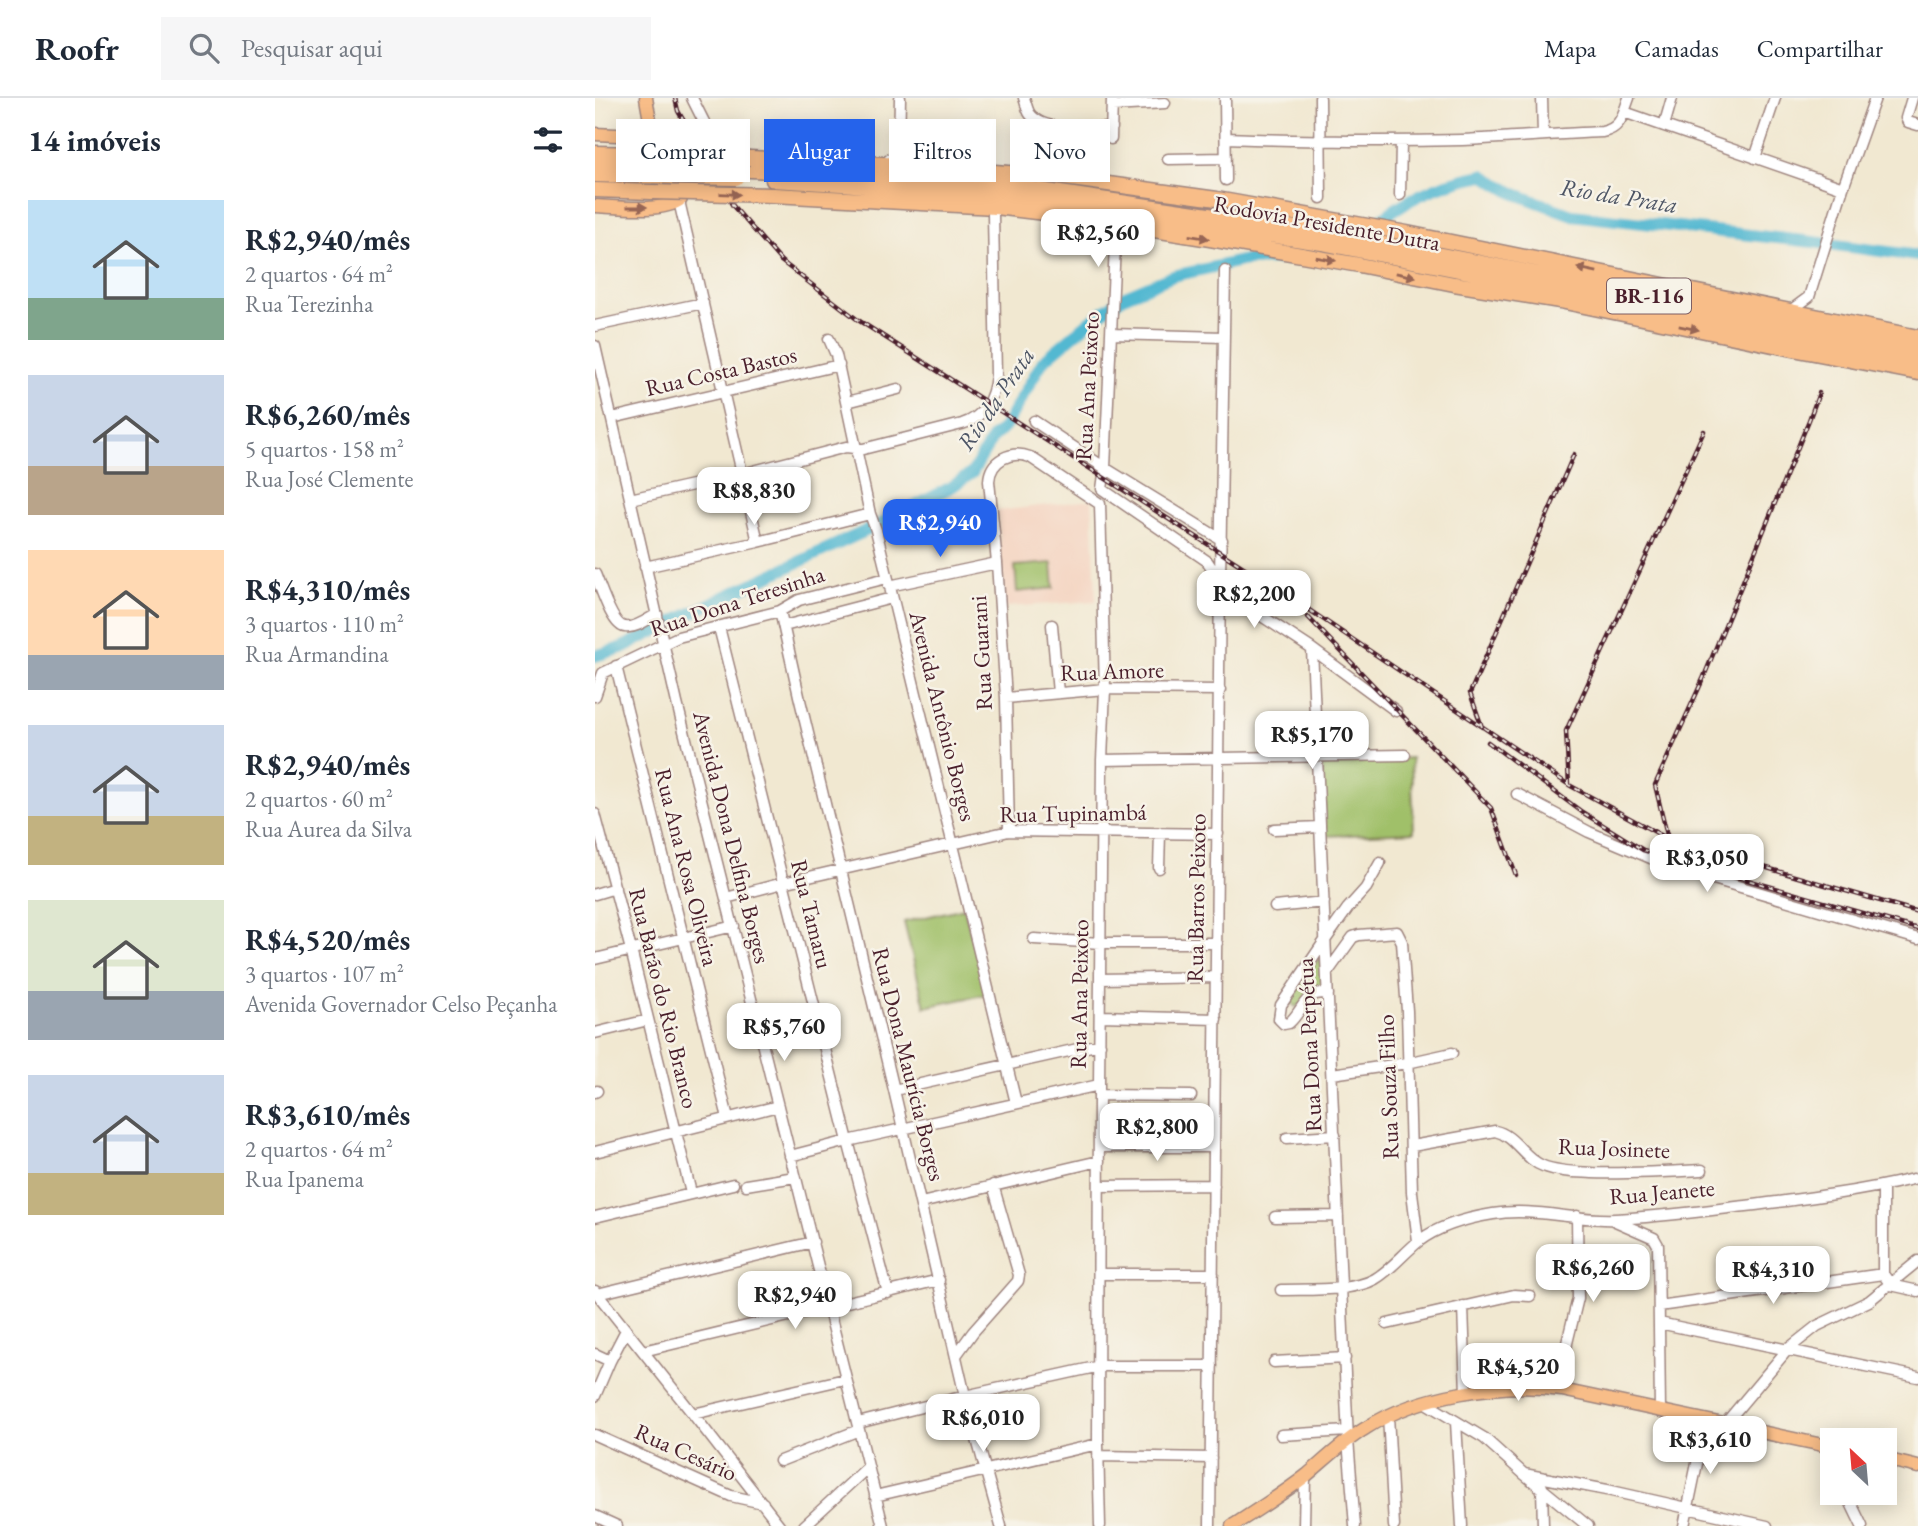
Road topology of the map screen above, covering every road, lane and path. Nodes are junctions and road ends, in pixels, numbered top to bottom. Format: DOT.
graph roads {
  1 [pos="646,98"];
  2 [pos="692,98"];
  3 [pos="900,98"];
  4 [pos="1024,98"];
  5 [pos="1225,98"];
  6 [pos="1320,98"];
  7 [pos="1542,98"];
  8 [pos="1629,98"];
  9 [pos="1672,98"];
  10 [pos="1775,98"];
  11 [pos="1875,98"];
  12 [pos="1912,98"];
  13 [pos="1112,102"];
  14 [pos="1165,103"];
  15 [pos="1623,112"];
  16 [pos="650,119"];
  17 [pos="702,119"];
  18 [pos="900,119"];
  19 [pos="1918,125"];
  20 [pos="1664,126"];
  21 [pos="595,134"];
  22 [pos="616,134"];
  23 [pos="1543,135"];
  24 [pos="1226,138"];
  25 [pos="1401,141"];
  26 [pos="1320,142"];
  27 [pos="595,153"];
  28 [pos="1226,158"];
  29 [pos="1755,158"];
  30 [pos="1168,159"];
  31 [pos="889,160"];
  32 [pos="884,164"];
  33 [pos="889,164"];
  34 [pos="595,165"];
  35 [pos="616,167"];
  36 [pos="996,173"];
  37 [pos="616,174"];
  38 [pos="595,175"];
  39 [pos="750,175"];
  40 [pos="1226,180"];
  41 [pos="681,182"];
  42 [pos="1843,188"];
  43 [pos="595,190"];
  44 [pos="1400,195"];
  45 [pos="811,198"];
  46 [pos="1321,198"];
  47 [pos="679,201"];
  48 [pos="595,206"];
  49 [pos="1020,210"];
  50 [pos="993,214"];
  51 [pos="1115,244"];
  52 [pos="1378,248"];
  53 [pos="1225,271"];
  54 [pos="1809,297"];
  55 [pos="703,303"];
  56 [pos="1790,311"];
  57 [pos="1822,318"];
  58 [pos="595,326"];
  59 [pos="1111,334"];
  60 [pos="1224,337"];
  61 [pos="1918,337"];
  62 [pos="829,339"];
  63 [pos="595,346"];
  64 [pos="1918,348"];
  65 [pos="1918,361"];
  66 [pos="839,365"];
  67 [pos="1918,373"];
  68 [pos="898,389"];
  69 [pos="723,393"];
  70 [pos="847,402"];
  71 [pos="612,418"];
  72 [pos="1034,421"];
  73 [pos="855,448"];
  74 [pos="1105,468"];
  75 [pos="742,474"];
  76 [pos="630,499"];
  77 [pos="1100,504"];
  78 [pos="873,521"];
  79 [pos="1221,540"];
  80 [pos="758,542"];
  81 [pos="997,563"];
  82 [pos="645,567"];
  83 [pos="595,573"];
  84 [pos="1220,579"];
  85 [pos="888,582"];
  86 [pos="892,598"];
  87 [pos="780,611"];
  88 [pos="657,617"];
  89 [pos="1052,625"];
  90 [pos="784,626"];
  91 [pos="719,627"];
  92 [pos="663,640"];
  93 [pos="1312,649"];
  94 [pos="616,666"];
  95 [pos="1105,690"];
  96 [pos="1220,690"];
  97 [pos="1058,693"];
  98 [pos="595,696"];
  99 [pos="1006,698"];
  100 [pos="1397,711"];
  101 [pos="1317,755"];
  102 [pos="1405,755"];
  103 [pos="1219,757"];
  104 [pos="1102,760"];
  105 [pos="1517,794"];
  106 [pos="595,814"];
  107 [pos="1320,827"];
  108 [pos="1274,829"];
  109 [pos="1009,831"];
  110 [pos="1102,833"];
  111 [pos="1160,833"];
  112 [pos="1218,834"];
  113 [pos="954,844"];
  114 [pos="1380,863"];
  115 [pos="1159,868"];
  116 [pos="840,871"];
  117 [pos="783,883"];
  118 [pos="615,888"];
  119 [pos="595,894"];
  120 [pos="726,898"];
  121 [pos="1324,902"];
  122 [pos="1275,907"];
  123 [pos="734,926"];
  124 [pos="682,939"];
  125 [pos="1034,939"];
  126 [pos="1326,939"];
  127 [pos="1918,939"];
  128 [pos="1101,943"];
  129 [pos="1217,943"];
  130 [pos="631,950"];
  131 [pos="595,959"];
  132 [pos="1327,973"];
  133 [pos="1216,977"];
  134 [pos="1100,979"];
  135 [pos="1328,994"];
  136 [pos="1286,998"];
  137 [pos="1300,1010"];
  138 [pos="1100,1016"];
  139 [pos="1216,1019"];
  140 [pos="648,1020"];
  141 [pos="595,1033"];
  142 [pos="1100,1044"];
  143 [pos="1451,1053"];
  144 [pos="1407,1063"];
  145 [pos="1007,1065"];
  146 [pos="1332,1074"];
  147 [pos="894,1090"];
  148 [pos="1099,1090"];
  149 [pos="1191,1096"];
  150 [pos="1016,1103"];
  151 [pos="778,1106"];
  152 [pos="728,1118"];
  153 [pos="903,1129"];
  154 [pos="675,1132"];
  155 [pos="1335,1135"];
  156 [pos="1287,1138"];
  157 [pos="848,1141"];
  158 [pos="1412,1146"];
  159 [pos="1099,1147"];
  160 [pos="1214,1147"];
  161 [pos="595,1153"];
  162 [pos="790,1156"];
  163 [pos="1099,1161"];
  164 [pos="1702,1170"];
  165 [pos="795,1177"];
  166 [pos="1913,1179"];
  167 [pos="733,1184"];
  168 [pos="746,1185"];
  169 [pos="993,1185"];
  170 [pos="1214,1185"];
  171 [pos="1100,1186"];
  172 [pos="1883,1186"];
  173 [pos="691,1193"];
  174 [pos="921,1203"];
  175 [pos="1338,1216"];
  176 [pos="1577,1216"];
  177 [pos="595,1217"];
  178 [pos="1275,1217"];
  179 [pos="1610,1219"];
  180 [pos="1418,1241"];
  181 [pos="813,1242"];
  182 [pos="1918,1261"];
  183 [pos="1100,1274"];
  184 [pos="1884,1274"];
  185 [pos="1213,1275"];
  186 [pos="939,1280"];
  187 [pos="1891,1285"];
  188 [pos="1341,1287"];
  189 [pos="1281,1290"];
  190 [pos="1918,1291"];
  191 [pos="596,1292"];
  192 [pos="888,1293"];
  193 [pos="1530,1296"];
  194 [pos="1463,1306"];
  195 [pos="1659,1306"];
  196 [pos="829,1307"];
  197 [pos="1659,1323"];
  198 [pos="1387,1324"];
  199 [pos="627,1330"];
  200 [pos="1788,1349"];
  201 [pos="643,1351"];
  202 [pos="595,1354"];
  203 [pos="957,1354"];
  204 [pos="1345,1358"];
  205 [pos="610,1361"];
  206 [pos="1274,1362"];
  207 [pos="1100,1366"];
  208 [pos="1212,1366"];
  209 [pos="1918,1377"];
  210 [pos="845,1379"];
  211 [pos="1562,1390"];
  212 [pos="1467,1393"];
  213 [pos="595,1396"];
  214 [pos="965,1396"];
  215 [pos="1423,1402"];
  216 [pos="1660,1410"];
  217 [pos="693,1414"];
  218 [pos="1388,1415"];
  219 [pos="1706,1420"];
  220 [pos="1456,1422"];
  221 [pos="1725,1424"];
  222 [pos="858,1426"];
  223 [pos="595,1435"];
  224 [pos="1282,1435"];
  225 [pos="1348,1435"];
  226 [pos="1098,1444"];
  227 [pos="1820,1444"];
  228 [pos="1098,1456"];
  229 [pos="1211,1458"];
  230 [pos="781,1461"];
  231 [pos="1897,1462"];
  232 [pos="1918,1466"];
  233 [pos="868,1467"];
  234 [pos="985,1470"];
  235 [pos="1304,1476"];
  236 [pos="1543,1484"];
  237 [pos="875,1496"];
  238 [pos="763,1503"];
  239 [pos="1852,1505"];
  240 [pos="1687,1507"];
  241 [pos="595,1516"];
  242 [pos="999,1525"];
  243 [pos="617,1526"];
  244 [pos="780,1526"];
  245 [pos="804,1526"];
  246 [pos="883,1526"];
  247 [pos="1100,1526"];
  248 [pos="1210,1526"];
  249 [pos="1232,1526"];
  250 [pos="1304,1526"];
  251 [pos="1355,1526"];
  252 [pos="1394,1526"];
  253 [pos="1462,1526"];
  254 [pos="1543,1526"];
  255 [pos="1588,1526"];
  256 [pos="1684,1526"];
  257 [pos="1767,1526"];
  258 [pos="1862,1526"];
  1 -- 16 [label="main road"];
  2 -- 17 [label="street"];
  3 -- 18 [label="street"];
  4 -- 13 [label="street"];
  5 -- 24 [label="street"];
  6 -- 26 [label="street"];
  7 -- 23 [label="street"];
  8 -- 15 [label="street"];
  9 -- 20 [label="street"];
  10 -- 29 [label="street"];
  11 -- 42 [label="street"];
  12 -- 19 [label="street"];
  13 -- 14 [label="street"];
  15 -- 20 [label="street"];
  15 -- 23 [label="street"];
  20 -- 29 [label="street"];
  21 -- 22 [label="main road"];
  23 -- 25 [label="street"];
  24 -- 26 [label="street"];
  24 -- 28 [label="street"];
  25 -- 26 [label="street"];
  25 -- 44 [label="street"];
  26 -- 46 [label="street"];
  27 -- 32 [label="highway, BR-116, bridge"];
  28 -- 30 [label="street"];
  28 -- 40 [label="street"];
  29 -- 42 [label="street"];
  31 -- 32 [label="street"];
  32 -- 33 [label="highway, BR-116"];
  34 -- 35 [label="highway, Rodovia Presidente Dutra / BR-116"];
  56 -- 36 [label="highway, BR-116, one-way"];
  37 -- 38 [label="highway, Rodovia Presidente Dutra / BR-116"];
  39 -- 52 [label="highway, Rodovia Presidente Dutra / BR-116, bridge"];
  41 -- 47 [label="main road"];
  42 -- 54 [label="street"];
  43 -- 45 [label="highway, BR-116, one-way, bridge"];
  45 -- 49 [label="highway, BR-116"];
  45 -- 50 [label="highway"];
  48 -- 47 [label="main road, one-way"];
  47 -- 55 [label="street"];
  49 -- 50 [label="highway"];
  49 -- 67 [label="highway, BR-116, one-way"];
  50 -- 73 [label="street"];
  51 -- 59 [label="street, Rua Ana Peixoto"];
  52 -- 64 [label="highway, Rodovia Presidente Dutra / BR-116"];
  52 -- 65 [label="highway, Rodovia Presidente Dutra / BR-116"];
  53 -- 60 [label="street, Rua Barros Peixoto"];
  54 -- 56 [label="street"];
  54 -- 57 [label="street"];
  55 -- 58 [label="street"];
  55 -- 69 [label="street"];
  56 -- 57 [label="highway, BR-116"];
  57 -- 61 [label="highway, BR-116"];
  59 -- 60 [label="street"];
  59 -- 74 [label="street, Rua Ana Peixoto"];
  60 -- 79 [label="street, Rua Barros Peixoto"];
  62 -- 66 [label="street, Avenida Antônio Borges"];
  63 -- 71 [label="street, Avenida Dona Delfina Borges"];
  66 -- 69 [label="street, Rua Costa Bastos"];
  66 -- 70 [label="street, Avenida Antônio Borges"];
  68 -- 70 [label="street"];
  69 -- 71 [label="street, Rua Costa Bastos"];
  69 -- 75 [label="street"];
  70 -- 73 [label="street, Avenida Antônio Borges"];
  71 -- 76 [label="street, Avenida Dona Delfina Borges"];
  72 -- 74 [label="street"];
  73 -- 75 [label="street"];
  73 -- 78 [label="street, Avenida Antônio Borges"];
  74 -- 79 [label="street"];
  74 -- 84 [label="street, Rua Ana Peixoto"];
  75 -- 76 [label="street"];
  75 -- 80 [label="street"];
  76 -- 82 [label="street, Avenida Dona Delfina Borges"];
  77 -- 81 [label="street, Rua Guarani"];
  77 -- 95 [label="street, Rua Ana Peixoto"];
  78 -- 80 [label="street"];
  78 -- 85 [label="street, Avenida Antônio Borges"];
  79 -- 84 [label="street, Rua Barros Peixoto"];
  80 -- 82 [label="street"];
  81 -- 85 [label="street, Rua Dona Teresinha"];
  81 -- 99 [label="street, Rua Guarani"];
  82 -- 88 [label="street, Avenida Dona Delfina Borges"];
  83 -- 88 [label="street"];
  84 -- 93 [label="street"];
  84 -- 96 [label="street, Rua Barros Peixoto"];
  85 -- 86 [label="street, Avenida Antônio Borges"];
  85 -- 87 [label="street, Rua Dona Teresinha"];
  86 -- 90 [label="street"];
  86 -- 113 [label="street, Avenida Antônio Borges"];
  87 -- 90 [label="street, Rua Dona Maurícia Borges"];
  87 -- 91 [label="street, Rua Dona Teresinha"];
  88 -- 92 [label="street, Avenida Dona Delfina Borges"];
  89 -- 97 [label="street"];
  90 -- 116 [label="street, Rua Dona Maurícia Borges"];
  91 -- 92 [label="street, Rua Dona Teresinha"];
  91 -- 117 [label="street, Rua Tamaru"];
  92 -- 94 [label="street, Rua Dona Teresinha"];
  92 -- 120 [label="street, Avenida Dona Delfina Borges"];
  93 -- 100 [label="street"];
  93 -- 101 [label="street, Rua Dona Perpétua"];
  94 -- 98 [label="street, Rua Dona Teresinha"];
  94 -- 124 [label="street, Rua Ana Rosa Oliveira"];
  95 -- 96 [label="street, Rua Amore"];
  95 -- 97 [label="street, Rua Amore"];
  95 -- 104 [label="street, Rua Ana Peixoto"];
  96 -- 103 [label="street, Rua Barros Peixoto"];
  97 -- 99 [label="street, Rua Amore"];
  99 -- 109 [label="street, Rua Guarani"];
  101 -- 102 [label="street"];
  101 -- 103 [label="street"];
  101 -- 107 [label="street, Rua Dona Perpétua"];
  103 -- 104 [label="street"];
  103 -- 112 [label="street, Rua Barros Peixoto"];
  104 -- 110 [label="street, Rua Ana Peixoto"];
  105 -- 127 [label="street"];
  106 -- 118 [label="street, Rua Barão do Rio Branco"];
  107 -- 108 [label="street"];
  107 -- 121 [label="street, Rua Dona Perpétua"];
  109 -- 110 [label="street, Rua Tupinambá"];
  109 -- 113 [label="street, Rua Tupinambá"];
  110 -- 111 [label="street, Rua Tupinambá"];
  110 -- 128 [label="street, Rua Ana Peixoto"];
  111 -- 112 [label="street, Rua Tupinambá"];
  111 -- 115 [label="street"];
  112 -- 129 [label="street, Rua Barros Peixoto"];
  113 -- 116 [label="street, Rua Tupinambá"];
  113 -- 145 [label="street, Avenida Antônio Borges"];
  114 -- 126 [label="street"];
  116 -- 117 [label="street, Rua Tupinambá"];
  116 -- 147 [label="street, Rua Dona Maurícia Borges"];
  117 -- 120 [label="street, Rua Tupinambá"];
  117 -- 157 [label="street, Rua Tamaru"];
  118 -- 119 [label="street"];
  118 -- 130 [label="street, Rua Barão do Rio Branco"];
  120 -- 123 [label="street, Avenida Dona Delfina Borges"];
  121 -- 122 [label="street"];
  121 -- 126 [label="street, Rua Dona Perpétua"];
  123 -- 124 [label="street"];
  123 -- 151 [label="street, Avenida Dona Delfina Borges"];
  124 -- 130 [label="street"];
  124 -- 152 [label="street, Rua Ana Rosa Oliveira"];
  125 -- 128 [label="street"];
  126 -- 132 [label="street, Rua Dona Perpétua"];
  126 -- 136 [label="street"];
  128 -- 129 [label="street"];
  128 -- 134 [label="street, Rua Ana Peixoto"];
  129 -- 133 [label="street, Rua Barros Peixoto"];
  130 -- 131 [label="street"];
  130 -- 140 [label="street, Rua Barão do Rio Branco"];
  132 -- 135 [label="street, Rua Dona Perpétua"];
  132 -- 144 [label="street, Rua Souza Filho"];
  133 -- 134 [label="street"];
  133 -- 139 [label="street, Rua Barros Peixoto"];
  134 -- 138 [label="street, Rua Ana Peixoto"];
  135 -- 137 [label="street"];
  135 -- 146 [label="street, Rua Dona Perpétua"];
  136 -- 137 [label="street"];
  136 -- 137 [label="street"];
  138 -- 139 [label="street"];
  138 -- 142 [label="street, Rua Ana Peixoto"];
  139 -- 160 [label="street, Rua Barros Peixoto"];
  140 -- 141 [label="street"];
  140 -- 154 [label="street, Rua Barão do Rio Branco"];
  142 -- 145 [label="street"];
  142 -- 148 [label="street, Rua Ana Peixoto"];
  143 -- 144 [label="street"];
  144 -- 146 [label="street"];
  144 -- 158 [label="street, Rua Souza Filho"];
  145 -- 147 [label="street"];
  145 -- 150 [label="street, Avenida Antônio Borges"];
  146 -- 155 [label="street, Rua Dona Perpétua"];
  147 -- 153 [label="street, Rua Dona Maurícia Borges"];
  148 -- 149 [label="street"];
  148 -- 150 [label="street"];
  148 -- 159 [label="street, Rua Ana Peixoto"];
  150 -- 153 [label="street"];
  151 -- 152 [label="street"];
  151 -- 162 [label="street, Avenida Dona Delfina Borges"];
  152 -- 154 [label="street"];
  153 -- 157 [label="street"];
  153 -- 174 [label="street, Rua Dona Maurícia Borges"];
  154 -- 161 [label="street"];
  154 -- 173 [label="street, Rua Barão do Rio Branco"];
  155 -- 156 [label="street"];
  155 -- 175 [label="street, Rua Dona Perpétua"];
  157 -- 162 [label="street"];
  157 -- 192 [label="street, Rua Tamaru"];
  158 -- 164 [label="street, Rua Josinete"];
  158 -- 180 [label="street, Rua Souza Filho"];
  159 -- 160 [label="street"];
  159 -- 163 [label="street, Rua Ana Peixoto"];
  160 -- 170 [label="street, Rua Barros Peixoto"];
  162 -- 165 [label="street, Avenida Dona Delfina Borges"];
  163 -- 169 [label="street"];
  163 -- 171 [label="street, Rua Ana Peixoto"];
  165 -- 168 [label="street"];
  165 -- 181 [label="street, Avenida Dona Delfina Borges"];
  166 -- 172 [label="street, Rua Jeanete"];
  167 -- 173 [label="street"];
  169 -- 174 [label="street"];
  169 -- 203 [label="street"];
  170 -- 171 [label="street"];
  170 -- 185 [label="street, Rua Barros Peixoto"];
  171 -- 183 [label="street, Rua Ana Peixoto"];
  172 -- 179 [label="street, Rua Jeanete"];
  172 -- 184 [label="street"];
  173 -- 177 [label="street"];
  174 -- 186 [label="street, Rua Dona Maurícia Borges"];
  175 -- 178 [label="street"];
  175 -- 188 [label="street, Rua Dona Perpétua"];
  176 -- 179 [label="street, Rua Jeanete"];
  176 -- 180 [label="street, Rua Jeanete"];
  176 -- 211 [label="street"];
  179 -- 195 [label="street"];
  180 -- 188 [label="street, Rua Jeanete"];
  181 -- 191 [label="street"];
  181 -- 196 [label="street, Avenida Dona Delfina Borges"];
  182 -- 187 [label="street"];
  183 -- 185 [label="street"];
  183 -- 207 [label="street, Rua Ana Peixoto"];
  184 -- 187 [label="street"];
  184 -- 195 [label="street"];
  185 -- 208 [label="street, Rua Barros Peixoto"];
  186 -- 192 [label="street"];
  186 -- 203 [label="street, Rua Dona Maurícia Borges"];
  187 -- 190 [label="street"];
  187 -- 200 [label="street"];
  188 -- 189 [label="street, Rua Jeanete"];
  188 -- 204 [label="street, Rua Dona Perpétua"];
  191 -- 199 [label="street"];
  192 -- 196 [label="street"];
  193 -- 194 [label="street"];
  194 -- 198 [label="street"];
  194 -- 212 [label="street"];
  195 -- 197 [label="street"];
  196 -- 201 [label="street"];
  196 -- 210 [label="street, Avenida Dona Delfina Borges"];
  197 -- 200 [label="street"];
  197 -- 216 [label="street"];
  199 -- 201 [label="street"];
  199 -- 205 [label="street"];
  200 -- 209 [label="street"];
  200 -- 221 [label="street"];
  201 -- 217 [label="street"];
  202 -- 205 [label="street"];
  203 -- 214 [label="street, Rua Dona Maurícia Borges"];
  204 -- 206 [label="street"];
  204 -- 225 [label="street, Rua Dona Perpétua"];
  205 -- 213 [label="street"];
  207 -- 208 [label="street"];
  207 -- 214 [label="street"];
  207 -- 226 [label="street, Rua Ana Peixoto"];
  208 -- 229 [label="street, Rua Barros Peixoto"];
  210 -- 217 [label="street"];
  210 -- 222 [label="street, Avenida Dona Delfina Borges"];
  211 -- 212 [label="main road"];
  211 -- 216 [label="main road"];
  212 -- 215 [label="main road"];
  214 -- 222 [label="street"];
  214 -- 234 [label="street, Rua Dona Maurícia Borges"];
  215 -- 218 [label="main road"];
  215 -- 220 [label="street"];
  216 -- 219 [label="main road"];
  217 -- 238 [label="street"];
  218 -- 225 [label="main road"];
  218 -- 252 [label="street"];
  219 -- 221 [label="main road"];
  219 -- 240 [label="street"];
  220 -- 236 [label="street"];
  220 -- 253 [label="street"];
  221 -- 227 [label="main road"];
  222 -- 230 [label="street"];
  222 -- 233 [label="street, Avenida Dona Delfina Borges"];
  223 -- 238 [label="street, Rua Cesário"];
  224 -- 225 [label="street"];
  225 -- 235 [label="main road"];
  225 -- 251 [label="street, Rua Dona Perpétua"];
  226 -- 228 [label="street, Rua Ana Peixoto"];
  226 -- 234 [label="street"];
  228 -- 229 [label="street"];
  228 -- 247 [label="street, Rua Ana Peixoto"];
  229 -- 248 [label="street, Rua Barros Peixoto"];
  231 -- 232 [label="main road"];
  233 -- 237 [label="street, Avenida Dona Delfina Borges"];
  233 -- 245 [label="street"];
  234 -- 237 [label="street"];
  234 -- 242 [label="street, Rua Dona Maurícia Borges"];
  235 -- 249 [label="main road"];
  235 -- 250 [label="street"];
  236 -- 240 [label="street"];
  236 -- 254 [label="street"];
  236 -- 255 [label="street"];
  237 -- 246 [label="street, Avenida Dona Delfina Borges"];
  238 -- 244 [label="street"];
  239 -- 258 [label="street"];
  240 -- 256 [label="street"];
  240 -- 257 [label="street"];
  241 -- 243 [label="street"];
}
